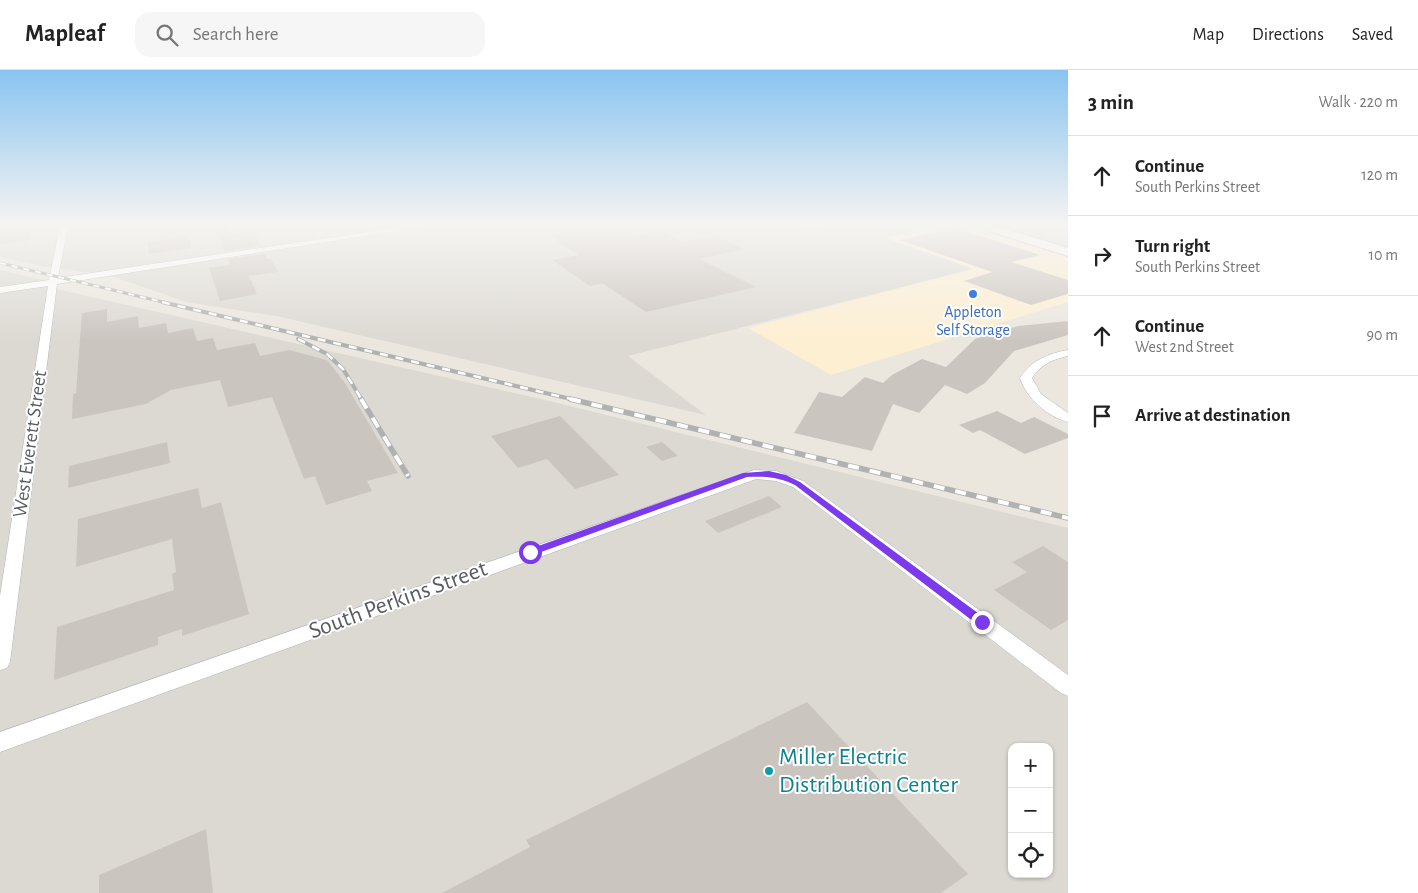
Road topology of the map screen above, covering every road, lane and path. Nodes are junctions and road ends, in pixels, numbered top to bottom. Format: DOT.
graph roads {
  1 [pos="56,264"];
  2 [pos="170,264"];
  3 [pos="53,282"];
  4 [pos="0,290"];
  5 [pos="1068,353"];
  6 [pos="1068,418"];
  7 [pos="0,662"];
  8 [pos="1068,687"];
  9 [pos="0,742"];
  1 -- 3 [label="street, West Everett Street"];
  2 -- 3 [label="street"];
  3 -- 4 [label="street"];
  3 -- 7 [label="street, West Everett Street"];
  5 -- 6 [label="street"];
  8 -- 9 [label="street, South Perkins Street"];
}
